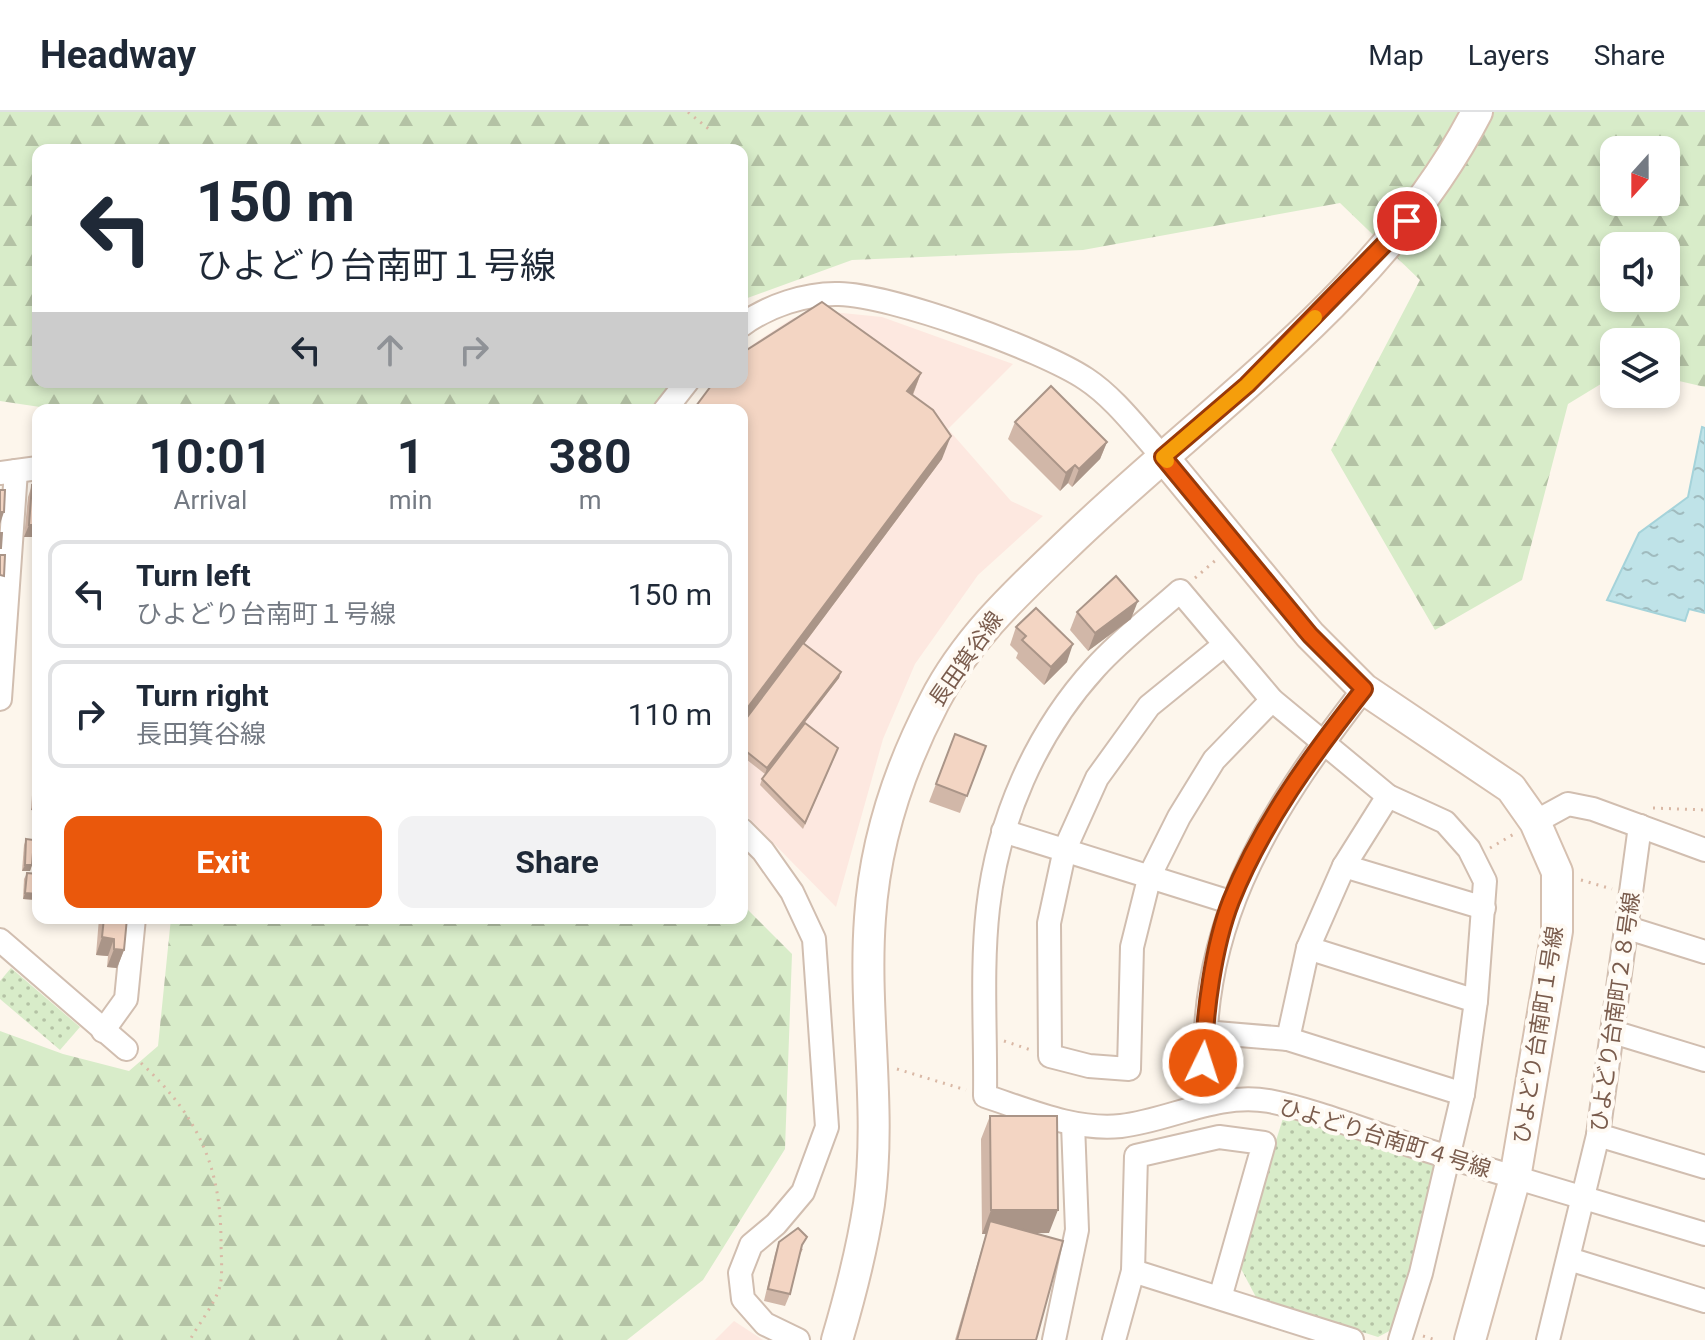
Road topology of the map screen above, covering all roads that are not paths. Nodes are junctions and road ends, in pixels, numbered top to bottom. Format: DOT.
graph roads {
  1 [pos="1477,112"];
  2 [pos="748,321"];
  3 [pos="682,388"];
  4 [pos="670,404"];
  5 [pos="1163,457"];
  6 [pos="18,470"];
  7 [pos="1224,645"];
  8 [pos="1364,689"];
  9 [pos="0,699"];
  10 [pos="1272,700"];
  11 [pos="1321,744"];
  12 [pos="1388,796"];
  13 [pos="1535,822"];
  14 [pos="1640,826"];
  15 [pos="1003,831"];
  16 [pos="748,836"];
  17 [pos="1065,849"];
  18 [pos="1705,850"];
  19 [pos="1344,866"];
  20 [pos="1150,875"];
  21 [pos="1230,902"];
  22 [pos="1484,908"];
  23 [pos="133,924"];
  24 [pos="1628,928"];
  25 [pos="0,940"];
  26 [pos="1308,948"];
  27 [pos="1705,952"];
  28 [pos="1476,1001"];
  29 [pos="103,1031"];
  30 [pos="1204,1032"];
  31 [pos="1613,1032"];
  32 [pos="1288,1039"];
  33 [pos="126,1049"];
  34 [pos="1705,1060"];
  35 [pos="1463,1094"];
  36 [pos="1208,1103"];
  37 [pos="1073,1124"];
  38 [pos="1598,1135"];
  39 [pos="1449,1158"];
  40 [pos="1705,1167"];
  41 [pos="1515,1178"];
  42 [pos="1584,1197"];
  43 [pos="1705,1234"];
  44 [pos="1569,1259"];
  45 [pos="1133,1271"];
  46 [pos="1220,1298"];
  47 [pos="1705,1301"];
  48 [pos="798,1340"];
  49 [pos="837,1340"];
  50 [pos="1054,1340"];
  51 [pos="1114,1340"];
  52 [pos="1352,1340"];
  53 [pos="1400,1340"];
  54 [pos="1470,1340"];
  55 [pos="1548,1340"];
  1 -- 5 [label="street, 長田箕谷線"];
  2 -- 5 [label="street"];
  3 -- 4 [label="street"];
  5 -- 8 [label="street, ひよどり台南町１号線"];
  5 -- 49 [label="street, 長田箕谷線"];
  6 -- 9 [label="street"];
  7 -- 10 [label="street"];
  7 -- 15 [label="street"];
  7 -- 17 [label="street"];
  8 -- 11 [label="street"];
  8 -- 13 [label="street, ひよどり台南町１号線"];
  10 -- 11 [label="street"];
  10 -- 20 [label="street"];
  11 -- 12 [label="street"];
  11 -- 21 [label="street"];
  12 -- 19 [label="street"];
  12 -- 22 [label="street"];
  13 -- 14 [label="street"];
  13 -- 41 [label="street, ひよどり台南町１号線"];
  14 -- 18 [label="street"];
  14 -- 24 [label="street, ひよどり台南町２８号線"];
  15 -- 17 [label="street"];
  15 -- 37 [label="street, ひよどり台南町４号線"];
  16 -- 48 [label="street"];
  17 -- 20 [label="street"];
  17 -- 20 [label="street"];
  19 -- 22 [label="street"];
  19 -- 26 [label="street"];
  20 -- 21 [label="street"];
  21 -- 30 [label="street"];
  22 -- 28 [label="street"];
  23 -- 29 [label="street"];
  24 -- 27 [label="street"];
  24 -- 31 [label="street, ひよどり台南町２８号線"];
  25 -- 29 [label="street"];
  26 -- 28 [label="street"];
  26 -- 32 [label="street"];
  28 -- 35 [label="street"];
  29 -- 33 [label="street"];
  30 -- 32 [label="street"];
  30 -- 36 [label="street"];
  31 -- 34 [label="street"];
  31 -- 38 [label="street, ひよどり台南町２８号線"];
  32 -- 35 [label="street"];
  35 -- 39 [label="street"];
  36 -- 37 [label="street, ひよどり台南町４号線"];
  36 -- 39 [label="street, ひよどり台南町４号線"];
  37 -- 50 [label="street"];
  38 -- 40 [label="street"];
  38 -- 42 [label="street, ひよどり台南町２８号線"];
  39 -- 41 [label="street, ひよどり台南町４号線"];
  39 -- 53 [label="street"];
  41 -- 42 [label="street, ひよどり台南町４号線"];
  41 -- 54 [label="street, ひよどり台南町１号線"];
  42 -- 43 [label="street, ひよどり台南町４号線"];
  42 -- 44 [label="street, ひよどり台南町２８号線"];
  44 -- 47 [label="street"];
  44 -- 55 [label="street, ひよどり台南町２８号線"];
  45 -- 46 [label="street"];
  45 -- 46 [label="street"];
  45 -- 51 [label="street"];
  46 -- 52 [label="street"];
}
